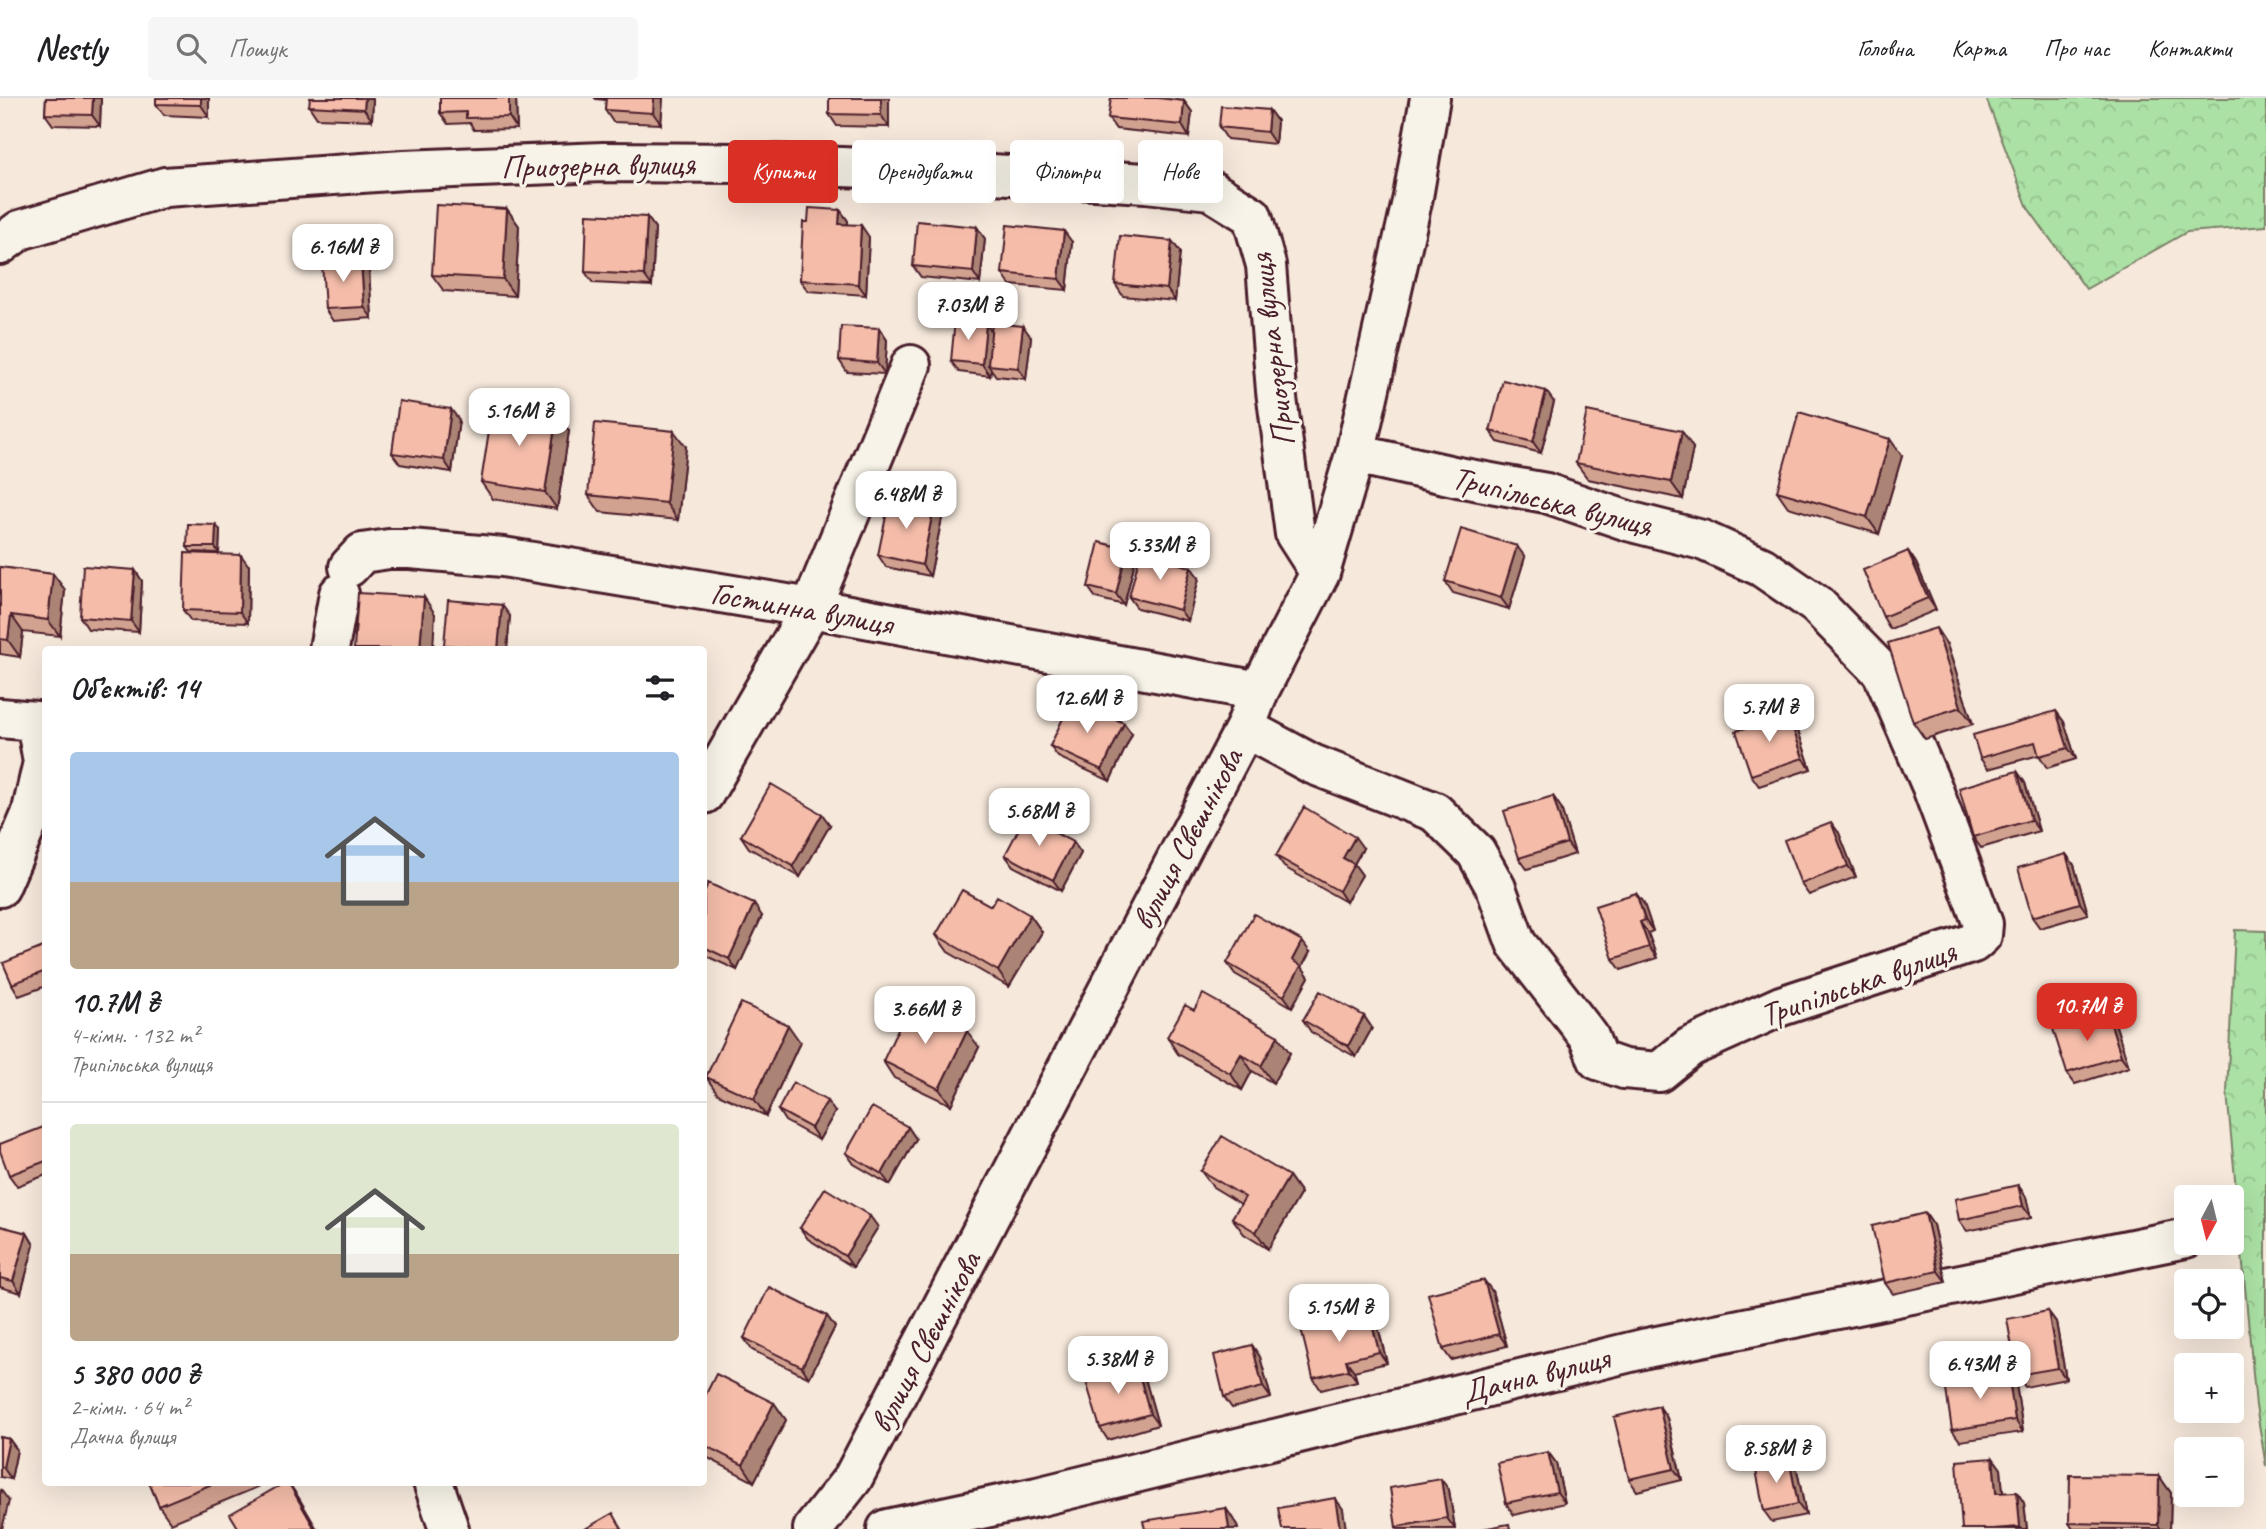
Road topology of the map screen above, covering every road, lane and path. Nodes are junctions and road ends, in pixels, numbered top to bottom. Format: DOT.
graph roads {
  1 [pos="1430,98"];
  2 [pos="0,245"];
  3 [pos="911,365"];
  4 [pos="1355,454"];
  5 [pos="1320,573"];
  6 [pos="811,608"];
  7 [pos="329,646"];
  8 [pos="1259,691"];
  9 [pos="0,699"];
  10 [pos="27,721"];
  11 [pos="1245,729"];
  12 [pos="42,757"];
  13 [pos="42,770"];
  14 [pos="707,789"];
  15 [pos="0,887"];
  16 [pos="2174,1240"];
  17 [pos="434,1486"];
  18 [pos="449,1529"];
  19 [pos="813,1529"];
  20 [pos="887,1529"];
  1 -- 4 [label="street, вулиця Свєшнікова"];
  2 -- 5 [label="street, Приозерна вулиця"];
  3 -- 6 [label="street"];
  4 -- 5 [label="street, вулиця Свєшнікова"];
  4 -- 11 [label="street, Трипільська вулиця"];
  5 -- 8 [label="street, вулиця Свєшнікова"];
  6 -- 7 [label="street, Гостинна вулиця"];
  6 -- 8 [label="street, Гостинна вулиця"];
  6 -- 14 [label="street"];
  8 -- 11 [label="street, вулиця Свєшнікова"];
  9 -- 10 [label="street"];
  10 -- 12 [label="street"];
  11 -- 19 [label="street, вулиця Свєшнікова"];
  13 -- 15 [label="street"];
  16 -- 20 [label="street, Дачна вулиця"];
  17 -- 18 [label="street"];
}
